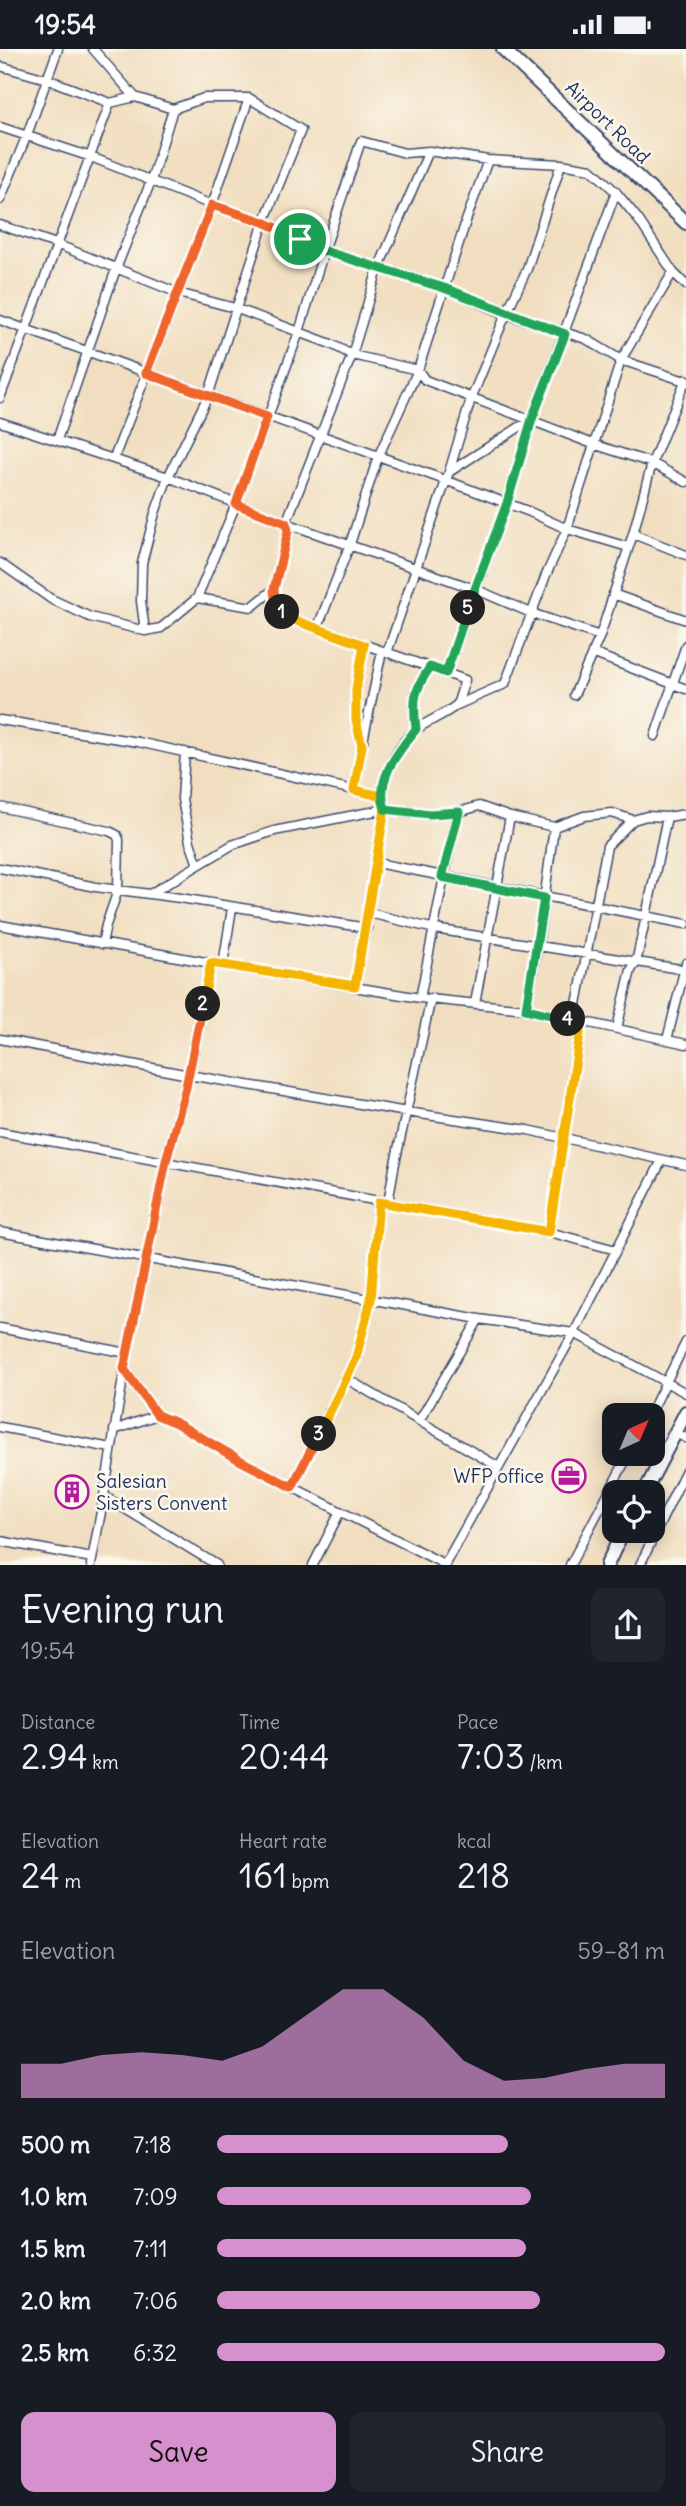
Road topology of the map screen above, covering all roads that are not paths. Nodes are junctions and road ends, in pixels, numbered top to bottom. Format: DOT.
graph roads {
  1 [pos="58,49"];
  2 [pos="93,49"];
  3 [pos="503,49"];
  4 [pos="0,66"];
  5 [pos="47,79"];
  6 [pos="135,97"];
  7 [pos="249,98"];
  8 [pos="110,103"];
  9 [pos="173,109"];
  10 [pos="0,127"];
  11 [pos="27,135"];
  12 [pos="429,151"];
  13 [pos="91,157"];
  14 [pos="488,160"];
  15 [pos="561,164"];
  16 [pos="151,181"];
  17 [pos="616,192"];
  18 [pos="0,200"];
  19 [pos="212,205"];
  20 [pos="264,222"];
  21 [pos="686,223"];
  22 [pos="0,225"];
  23 [pos="56,244"];
  24 [pos="324,251"];
  25 [pos="116,269"];
  26 [pos="379,269"];
  27 [pos="673,272"];
  28 [pos="686,285"];
  29 [pos="444,288"];
  30 [pos="178,293"];
  31 [pos="235,309"];
  32 [pos="506,314"];
  33 [pos="0,320"];
  34 [pos="24,330"];
  35 [pos="299,332"];
  36 [pos="565,334"];
  37 [pos="88,351"];
  38 [pos="352,355"];
  39 [pos="621,360"];
  40 [pos="418,370"];
  41 [pos="146,373"];
  42 [pos="686,381"];
  43 [pos="208,396"];
  44 [pos="0,398"];
  45 [pos="471,399"];
  46 [pos="267,417"];
  47 [pos="532,419"];
  48 [pos="0,422"];
  49 [pos="320,436"];
  50 [pos="57,440"];
  51 [pos="593,444"];
  52 [pos="378,457"];
  53 [pos="114,458"];
  54 [pos="652,463"];
  55 [pos="447,476"];
  56 [pos="167,477"];
  57 [pos="686,482"];
  58 [pos="507,503"];
  59 [pos="236,504"];
  60 [pos="286,523"];
  61 [pos="567,529"];
  62 [pos="633,534"];
  63 [pos="350,544"];
  64 [pos="628,547"];
  65 [pos="686,555"];
  66 [pos="0,563"];
  67 [pos="415,569"];
  68 [pos="274,589"];
  69 [pos="475,589"];
  70 [pos="613,594"];
  71 [pos="197,598"];
  72 [pos="531,613"];
  73 [pos="686,620"];
  74 [pos="317,629"];
  75 [pos="145,631"];
  76 [pos="600,636"];
  77 [pos="364,645"];
  78 [pos="686,645"];
  79 [pos="384,652"];
  80 [pos="592,653"];
  81 [pos="430,667"];
  82 [pos="446,673"];
  83 [pos="672,684"];
  84 [pos="686,689"];
  85 [pos="574,695"];
  86 [pos="457,705"];
  87 [pos="0,720"];
  88 [pos="416,729"];
  89 [pos="655,736"];
  90 [pos="362,746"];
  91 [pos="185,752"];
  92 [pos="354,790"];
  93 [pos="381,796"];
  94 [pos="0,807"];
  95 [pos="385,809"];
  96 [pos="459,812"];
  97 [pos="686,814"];
  98 [pos="510,817"];
  99 [pos="667,817"];
  100 [pos="633,820"];
  101 [pos="554,827"];
  102 [pos="377,863"];
  103 [pos="198,865"];
  104 [pos="0,868"];
  105 [pos="442,877"];
  106 [pos="496,888"];
  107 [pos="118,890"];
  108 [pos="150,894"];
  109 [pos="544,898"];
  110 [pos="595,906"];
  111 [pos="232,908"];
  112 [pos="369,913"];
  113 [pos="644,916"];
  114 [pos="0,925"];
  115 [pos="686,925"];
  116 [pos="366,928"];
  117 [pos="435,929"];
  118 [pos="488,938"];
  119 [pos="102,944"];
  120 [pos="538,945"];
  121 [pos="585,955"];
  122 [pos="211,963"];
  123 [pos="636,963"];
  124 [pos="223,965"];
  125 [pos="685,968"];
  126 [pos="355,986"];
  127 [pos="420,998"];
  128 [pos="431,998"];
  129 [pos="475,1003"];
  130 [pos="526,1009"];
  131 [pos="578,1020"];
  132 [pos="617,1028"];
  133 [pos="0,1039"];
  134 [pos="667,1040"];
  135 [pos="686,1044"];
  136 [pos="189,1075"];
  137 [pos="407,1112"];
  138 [pos="0,1132"];
  139 [pos="562,1138"];
  140 [pos="662,1160"];
  141 [pos="166,1161"];
  142 [pos="686,1165"];
  143 [pos="384,1202"];
  144 [pos="0,1232"];
  145 [pos="549,1232"];
  146 [pos="616,1250"];
  147 [pos="147,1258"];
  148 [pos="371,1299"];
  149 [pos="479,1319"];
  150 [pos="0,1328"];
  151 [pos="573,1333"];
  152 [pos="686,1342"];
  153 [pos="127,1353"];
  154 [pos="124,1369"];
  155 [pos="347,1379"];
  156 [pos="666,1384"];
  157 [pos="686,1393"];
  158 [pos="656,1403"];
  159 [pos="686,1412"];
  160 [pos="157,1415"];
  161 [pos="419,1421"];
  162 [pos="0,1427"];
  163 [pos="114,1430"];
  164 [pos="681,1436"];
  165 [pos="111,1448"];
  166 [pos="498,1466"];
  167 [pos="622,1467"];
  168 [pos="686,1470"];
  169 [pos="652,1480"];
  170 [pos="292,1487"];
  171 [pos="104,1496"];
  172 [pos="341,1512"];
  173 [pos="0,1541"];
  174 [pos="618,1543"];
  175 [pos="91,1561"];
  176 [pos="205,1562"];
  177 [pos="446,1564"];
  178 [pos="217,1565"];
  179 [pos="313,1565"];
  180 [pos="570,1565"];
  181 [pos="607,1565"];
  182 [pos="640,1565"];
  1 -- 5 [label="street"];
  2 -- 6 [label="street"];
  3 -- 21 [label="street, Airport Road"];
  4 -- 5 [label="street"];
  5 -- 8 [label="street"];
  5 -- 11 [label="street"];
  6 -- 8 [label="street"];
  6 -- 9 [label="street"];
  7 -- 9 [label="street"];
  7 -- 19 [label="street"];
  7 -- 20 [label="street"];
  8 -- 13 [label="street"];
  9 -- 16 [label="street"];
  10 -- 11 [label="street"];
  11 -- 13 [label="street"];
  11 -- 18 [label="street"];
  12 -- 14 [label="street"];
  12 -- 24 [label="street"];
  12 -- 26 [label="street"];
  13 -- 16 [label="street"];
  13 -- 23 [label="street"];
  14 -- 15 [label="street"];
  14 -- 29 [label="street"];
  15 -- 17 [label="street"];
  15 -- 32 [label="street"];
  16 -- 19 [label="street"];
  16 -- 25 [label="street"];
  17 -- 27 [label="street"];
  17 -- 36 [label="street"];
  19 -- 20 [label="street"];
  19 -- 30 [label="street"];
  20 -- 24 [label="street"];
  20 -- 31 [label="street"];
  22 -- 23 [label="street"];
  23 -- 25 [label="street"];
  23 -- 34 [label="street"];
  24 -- 26 [label="street"];
  24 -- 35 [label="street"];
  25 -- 30 [label="street"];
  25 -- 37 [label="street"];
  26 -- 29 [label="street"];
  26 -- 38 [label="street"];
  27 -- 28 [label="street"];
  27 -- 39 [label="street"];
  29 -- 32 [label="street"];
  29 -- 40 [label="street"];
  30 -- 31 [label="street"];
  30 -- 41 [label="street"];
  31 -- 35 [label="street"];
  31 -- 43 [label="street"];
  32 -- 36 [label="street"];
  32 -- 45 [label="street"];
  33 -- 34 [label="street"];
  34 -- 37 [label="street"];
  34 -- 44 [label="street"];
  35 -- 38 [label="street"];
  35 -- 46 [label="street"];
  36 -- 39 [label="street"];
  36 -- 47 [label="street"];
  37 -- 41 [label="street"];
  37 -- 50 [label="street"];
  38 -- 40 [label="street"];
  38 -- 49 [label="street"];
  39 -- 42 [label="street"];
  39 -- 51 [label="street"];
  40 -- 45 [label="street"];
  40 -- 52 [label="street"];
  41 -- 43 [label="street"];
  41 -- 53 [label="street"];
  42 -- 54 [label="street"];
  43 -- 46 [label="street"];
  43 -- 56 [label="street"];
  45 -- 47 [label="street"];
  45 -- 55 [label="street"];
  46 -- 49 [label="street"];
  46 -- 59 [label="street"];
  47 -- 51 [label="street"];
  47 -- 55 [label="street"];
  47 -- 58 [label="street"];
  48 -- 50 [label="street"];
  49 -- 52 [label="street"];
  49 -- 60 [label="street"];
  50 -- 53 [label="street"];
  51 -- 54 [label="street"];
  51 -- 61 [label="street"];
  52 -- 55 [label="street"];
  52 -- 63 [label="street"];
  53 -- 56 [label="street"];
  54 -- 57 [label="street"];
  54 -- 62 [label="street"];
  55 -- 58 [label="street"];
  55 -- 67 [label="street"];
  56 -- 59 [label="street"];
  56 -- 75 [label="street"];
  58 -- 61 [label="street"];
  58 -- 69 [label="street"];
  59 -- 60 [label="street"];
  59 -- 71 [label="street"];
  60 -- 63 [label="street"];
  60 -- 68 [label="street"];
  61 -- 64 [label="street"];
  61 -- 72 [label="street"];
  62 -- 64 [label="street"];
  62 -- 65 [label="street"];
  63 -- 67 [label="street"];
  63 -- 74 [label="street"];
  64 -- 70 [label="street"];
  66 -- 75 [label="street"];
  67 -- 69 [label="street"];
  67 -- 79 [label="street"];
  68 -- 71 [label="street"];
  68 -- 74 [label="street"];
  69 -- 72 [label="street"];
  69 -- 82 [label="street"];
  70 -- 73 [label="street"];
  70 -- 76 [label="street"];
  71 -- 75 [label="street"];
  72 -- 76 [label="street"];
  72 -- 86 [label="street"];
  74 -- 77 [label="street"];
  76 -- 80 [label="street"];
  77 -- 79 [label="street"];
  77 -- 90 [label="street"];
  78 -- 83 [label="street"];
  79 -- 81 [label="street"];
  79 -- 90 [label="street"];
  80 -- 83 [label="street"];
  80 -- 85 [label="street"];
  81 -- 82 [label="street"];
  81 -- 88 [label="street"];
  82 -- 86 [label="street"];
  83 -- 84 [label="street"];
  83 -- 89 [label="street"];
  86 -- 88 [label="street"];
  87 -- 91 [label="street"];
  88 -- 93 [label="street"];
  90 -- 92 [label="street"];
  91 -- 92 [label="street"];
  91 -- 103 [label="street"];
  92 -- 93 [label="street"];
  93 -- 95 [label="street"];
  94 -- 107 [label="street"];
  95 -- 96 [label="street"];
  95 -- 102 [label="street"];
  95 -- 103 [label="street"];
  96 -- 98 [label="street"];
  96 -- 105 [label="street"];
  97 -- 99 [label="street"];
  98 -- 101 [label="street"];
  98 -- 106 [label="street"];
  99 -- 100 [label="street"];
  99 -- 113 [label="street"];
  100 -- 101 [label="street"];
  100 -- 110 [label="street"];
  101 -- 109 [label="street"];
  102 -- 105 [label="street"];
  102 -- 112 [label="street"];
  103 -- 108 [label="street"];
  104 -- 107 [label="street"];
  105 -- 106 [label="street"];
  105 -- 117 [label="street"];
  106 -- 109 [label="street"];
  106 -- 118 [label="street"];
  107 -- 108 [label="street"];
  107 -- 119 [label="street"];
  108 -- 111 [label="street"];
  109 -- 110 [label="street"];
  109 -- 120 [label="street"];
  110 -- 113 [label="street"];
  110 -- 121 [label="street"];
  111 -- 116 [label="street"];
  111 -- 124 [label="street"];
  112 -- 116 [label="street"];
  112 -- 117 [label="street"];
  113 -- 115 [label="street"];
  113 -- 123 [label="street"];
  114 -- 119 [label="street"];
  116 -- 126 [label="street"];
  117 -- 118 [label="street"];
  117 -- 127 [label="street"];
  118 -- 120 [label="street"];
  118 -- 129 [label="street"];
  119 -- 122 [label="street"];
  120 -- 121 [label="street"];
  120 -- 130 [label="street"];
  121 -- 123 [label="street"];
  121 -- 131 [label="street"];
  122 -- 124 [label="street"];
  122 -- 136 [label="street"];
  123 -- 125 [label="street"];
  123 -- 132 [label="street"];
  124 -- 126 [label="street"];
  125 -- 134 [label="street"];
  126 -- 127 [label="street"];
  127 -- 128 [label="street"];
  128 -- 129 [label="street"];
  128 -- 137 [label="street"];
  129 -- 130 [label="street"];
  130 -- 131 [label="street"];
  131 -- 132 [label="street"];
  131 -- 139 [label="street"];
  132 -- 134 [label="street"];
  133 -- 136 [label="street"];
  134 -- 135 [label="street"];
  136 -- 137 [label="street"];
  136 -- 141 [label="street"];
  137 -- 139 [label="street"];
  137 -- 143 [label="street"];
  138 -- 141 [label="street"];
  139 -- 140 [label="street"];
  139 -- 145 [label="street"];
  140 -- 142 [label="street"];
  140 -- 146 [label="street"];
  141 -- 143 [label="street"];
  141 -- 147 [label="street"];
  143 -- 145 [label="street"];
  143 -- 148 [label="street"];
  144 -- 147 [label="street"];
  145 -- 146 [label="street"];
  146 -- 151 [label="street"];
  147 -- 148 [label="street"];
  147 -- 153 [label="street"];
  148 -- 149 [label="street"];
  148 -- 155 [label="street"];
  149 -- 151 [label="street"];
  149 -- 161 [label="street"];
  150 -- 153 [label="street"];
  151 -- 156 [label="street"];
  151 -- 166 [label="street"];
  152 -- 156 [label="street"];
  153 -- 154 [label="street"];
  154 -- 160 [label="street"];
  154 -- 163 [label="street"];
  155 -- 161 [label="street"];
  155 -- 170 [label="street"];
  156 -- 157 [label="street"];
  156 -- 158 [label="street"];
  159 -- 164 [label="street"];
  160 -- 163 [label="street"];
  160 -- 170 [label="street"];
  161 -- 166 [label="street"];
  162 -- 165 [label="street"];
  163 -- 165 [label="street"];
  164 -- 169 [label="street"];
  165 -- 171 [label="street"];
  166 -- 177 [label="street"];
  167 -- 180 [label="street"];
  168 -- 182 [label="street"];
  170 -- 172 [label="street"];
  171 -- 175 [label="street"];
  171 -- 176 [label="street"];
  172 -- 177 [label="street"];
  172 -- 179 [label="street"];
  173 -- 175 [label="street"];
  174 -- 181 [label="street"];
  176 -- 178 [label="street"];
}
